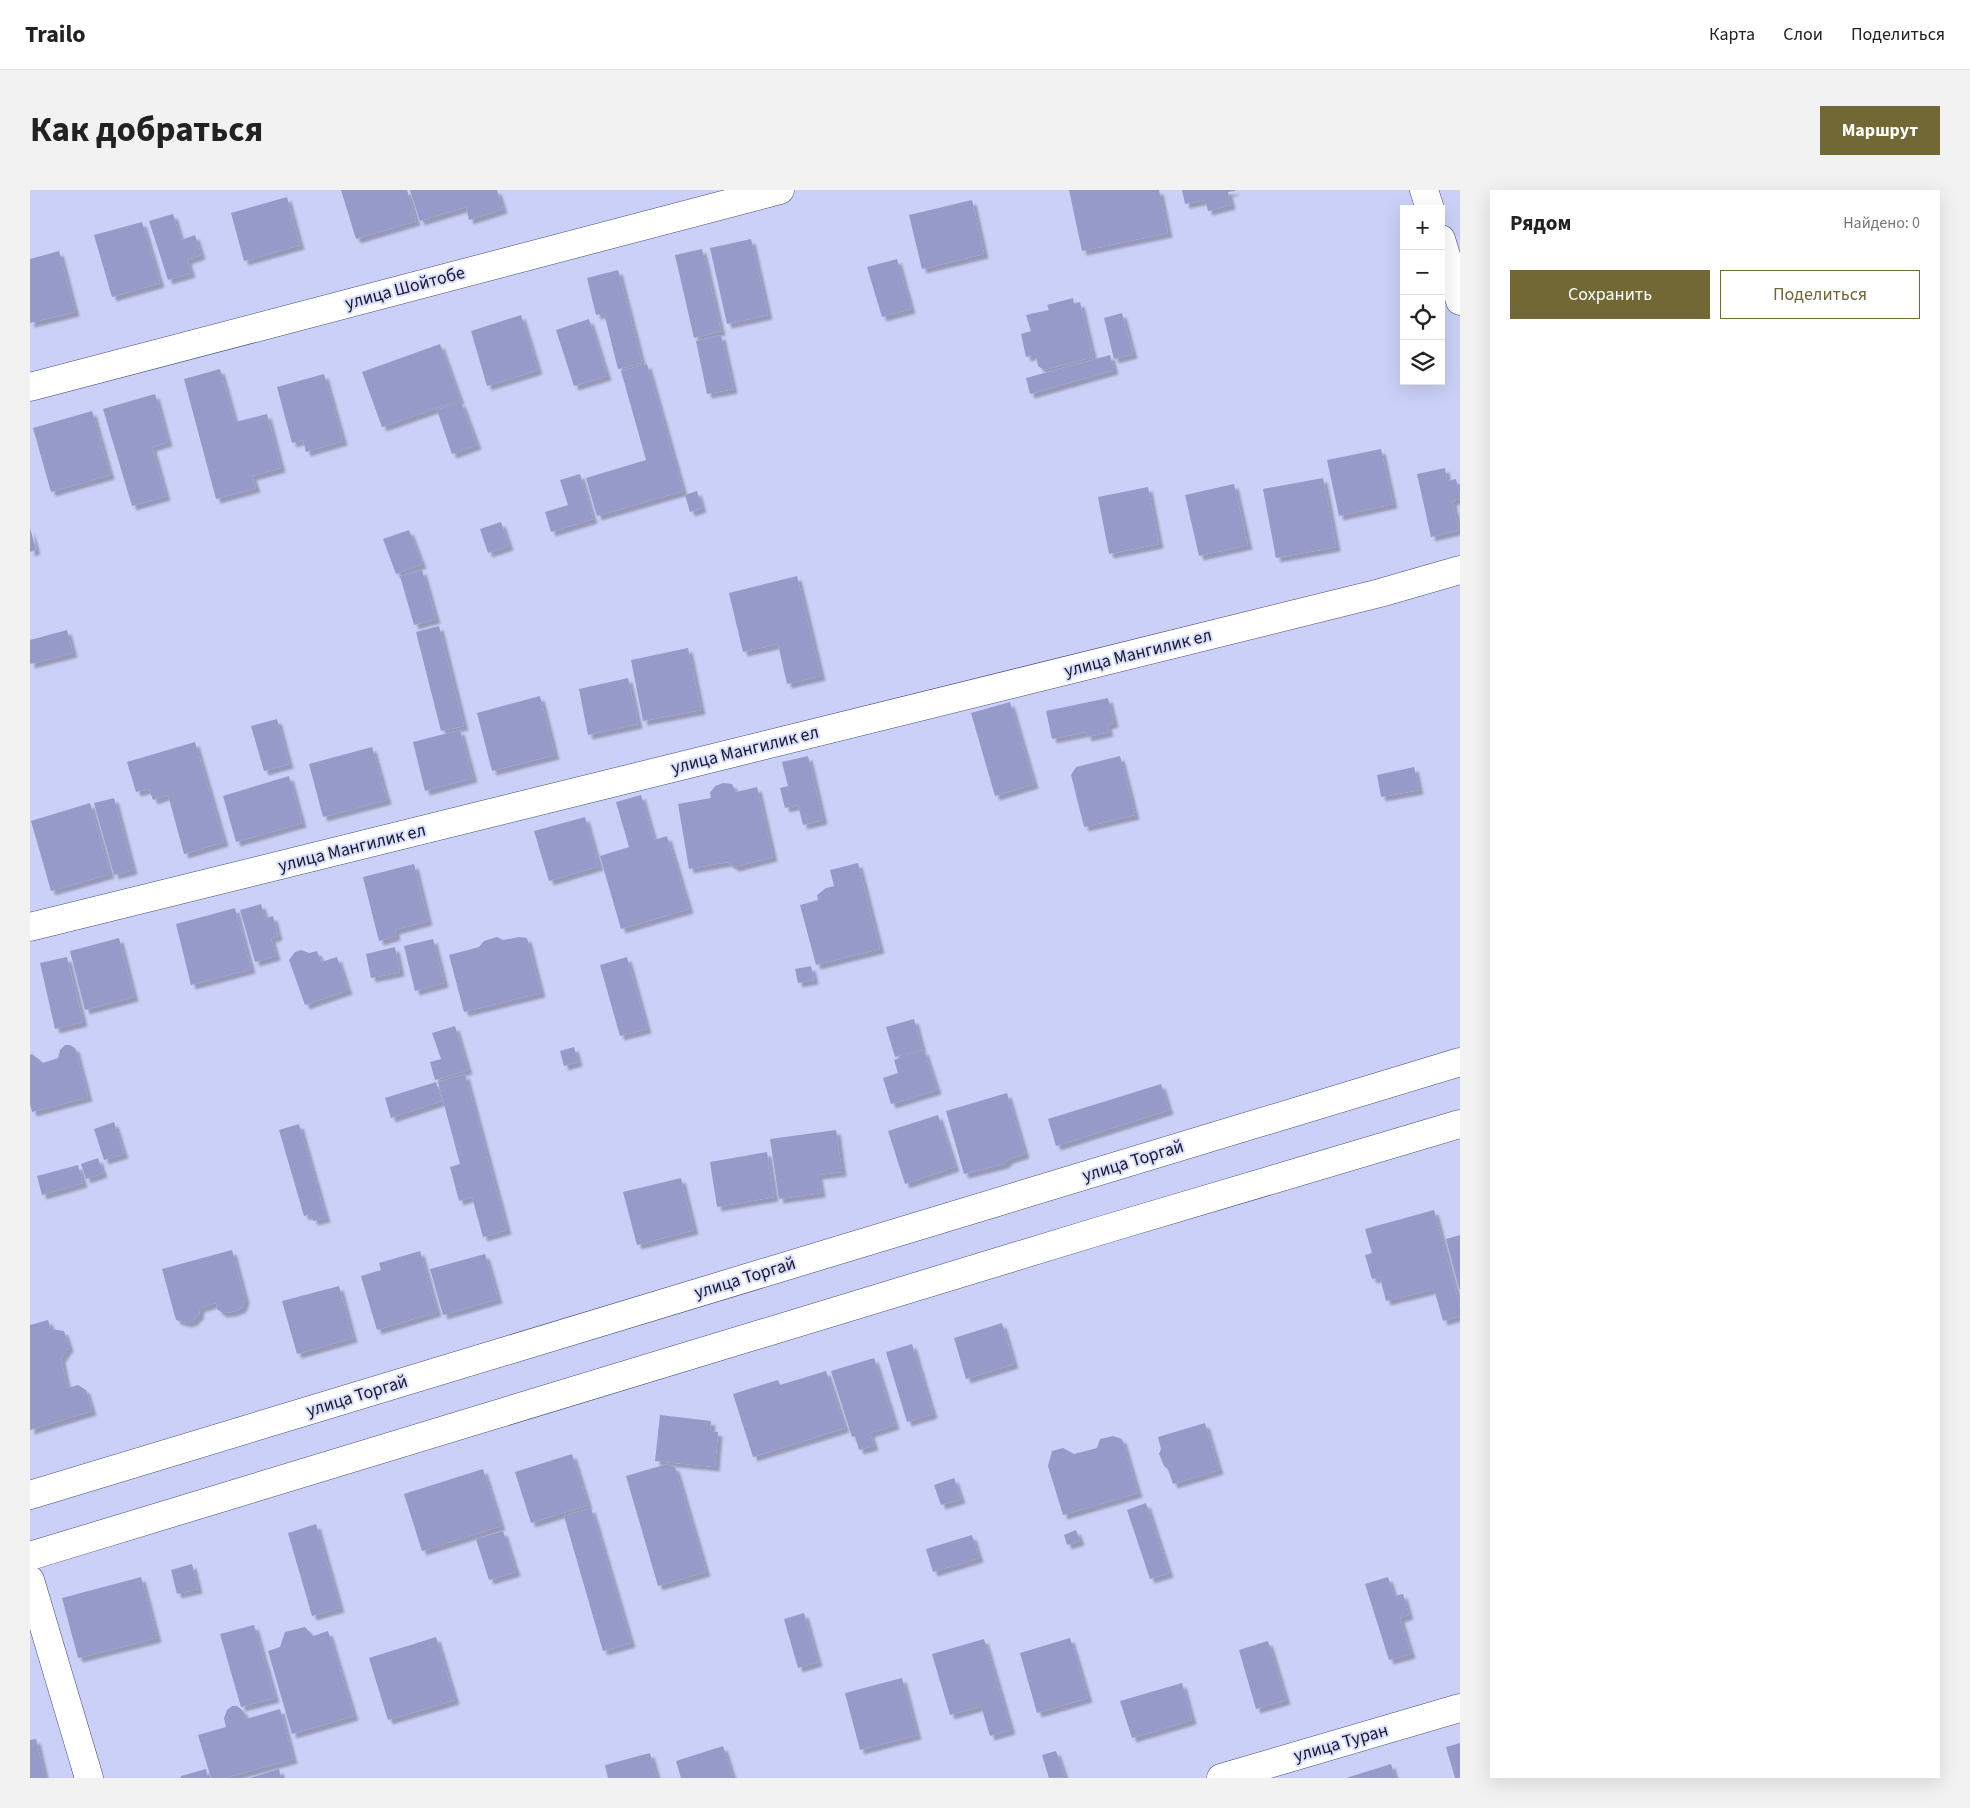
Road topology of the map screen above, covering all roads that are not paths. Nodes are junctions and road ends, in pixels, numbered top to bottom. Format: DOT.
graph roads {
  1 [pos="780,190"];
  2 [pos="1424,190"];
  3 [pos="1429,205"];
  4 [pos="1450,251"];
  5 [pos="1460,300"];
  6 [pos="30,387"];
  7 [pos="1460,570"];
  8 [pos="30,927"];
  9 [pos="1460,1062"];
  10 [pos="1460,1124"];
  11 [pos="30,1495"];
  12 [pos="30,1556"];
  13 [pos="30,1580"];
  14 [pos="1460,1708"];
  15 [pos="89,1778"];
  16 [pos="1221,1778"];
  1 -- 6 [label="street, улица Шойтобе"];
  2 -- 3 [label="street"];
  4 -- 5 [label="street"];
  7 -- 8 [label="street, улица Мангилик ел"];
  9 -- 11 [label="street, улица Торгай"];
  10 -- 12 [label="street"];
  13 -- 15 [label="street"];
  14 -- 16 [label="street, улица Туран"];
}
